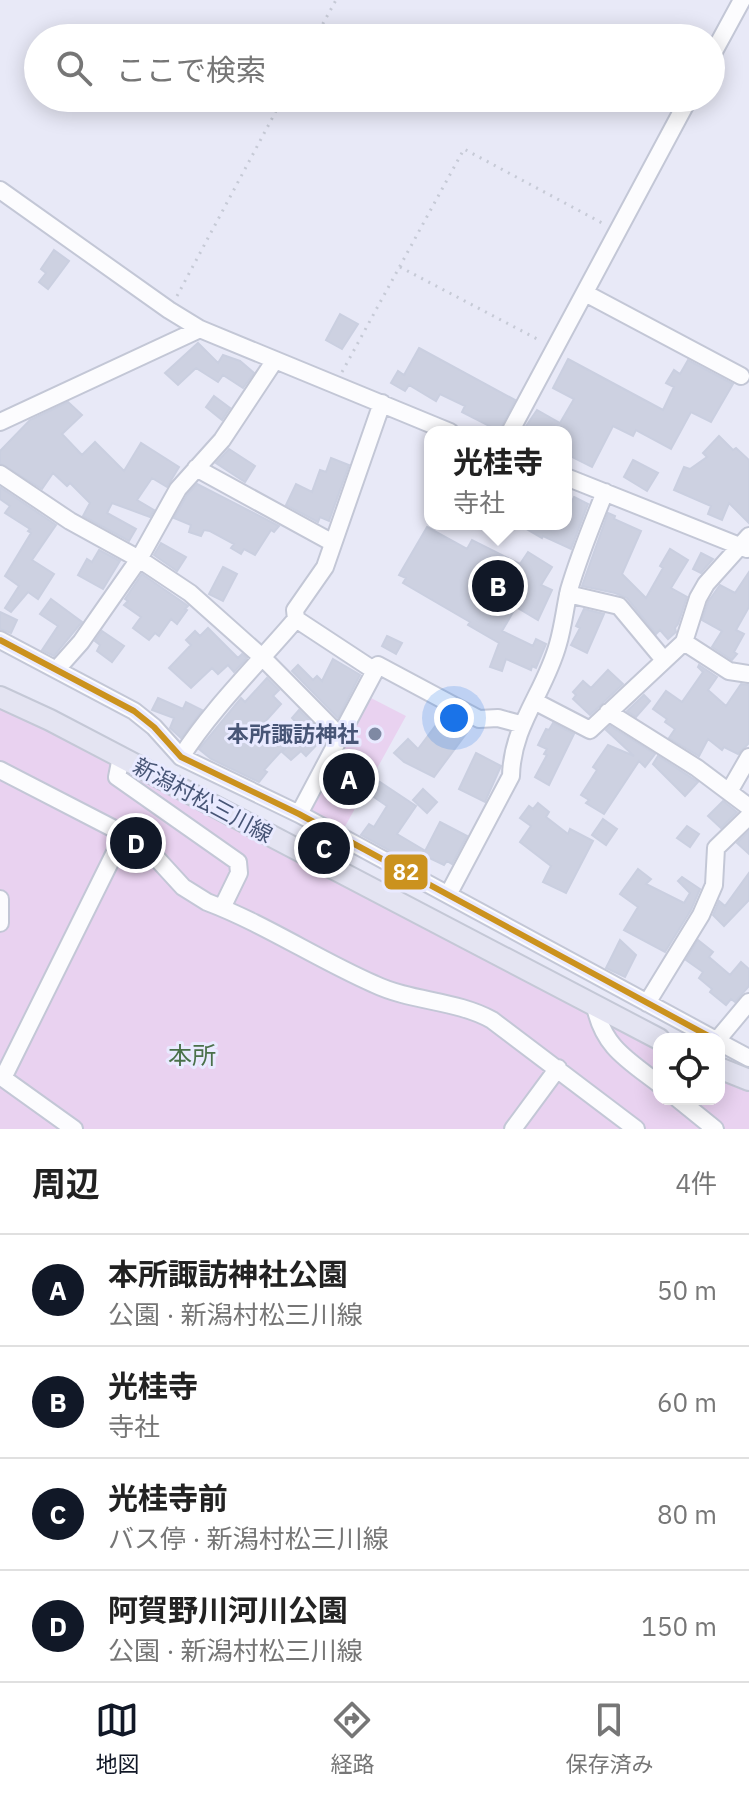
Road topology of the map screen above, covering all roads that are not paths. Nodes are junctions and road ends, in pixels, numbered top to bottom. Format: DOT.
graph roads {
  1 [pos="742,0"];
  2 [pos="725,31"];
  3 [pos="681,112"];
  4 [pos="0,190"];
  5 [pos="585,293"];
  6 [pos="200,329"];
  7 [pos="275,360"];
  8 [pos="741,376"];
  9 [pos="382,403"];
  10 [pos="0,422"];
  11 [pos="436,426"];
  12 [pos="513,426"];
  13 [pos="196,468"];
  14 [pos="0,474"];
  15 [pos="572,479"];
  16 [pos="605,492"];
  17 [pos="333,543"];
  18 [pos="745,544"];
  19 [pos="139,559"];
  20 [pos="568,594"];
  21 [pos="296,619"];
  22 [pos="0,640"];
  23 [pos="684,642"];
  24 [pos="263,658"];
  25 [pos="664,660"];
  26 [pos="57,669"];
  27 [pos="375,671"];
  28 [pos="749,674"];
  29 [pos="0,697"];
  30 [pos="534,701"];
  31 [pos="608,712"];
  32 [pos="520,724"];
  33 [pos="340,736"];
  34 [pos="121,757"];
  35 [pos="181,757"];
  36 [pos="749,757"];
  37 [pos="0,770"];
  38 [pos="730,790"];
  39 [pos="749,807"];
  40 [pos="299,814"];
  41 [pos="749,816"];
  42 [pos="124,834"];
  43 [pos="449,893"];
  44 [pos="0,899"];
  45 [pos="222,908"];
  46 [pos="0,923"];
  47 [pos="749,1002"];
  48 [pos="647,1003"];
  49 [pos="595,1006"];
  50 [pos="704,1033"];
  51 [pos="723,1033"];
  52 [pos="653,1036"];
  53 [pos="725,1044"];
  54 [pos="749,1058"];
  55 [pos="558,1068"];
  56 [pos="725,1070"];
  57 [pos="2,1077"];
  58 [pos="653,1079"];
  59 [pos="749,1080"];
  60 [pos="685,1105"];
  61 [pos="74,1129"];
  62 [pos="513,1129"];
  63 [pos="636,1129"];
  64 [pos="715,1129"];
  1 -- 2 [label="street"];
  3 -- 5 [label="street"];
  4 -- 6 [label="street"];
  5 -- 8 [label="street"];
  5 -- 12 [label="street"];
  6 -- 7 [label="street"];
  6 -- 10 [label="street"];
  7 -- 9 [label="street"];
  7 -- 13 [label="street"];
  9 -- 11 [label="street"];
  9 -- 17 [label="street"];
  13 -- 17 [label="street"];
  13 -- 19 [label="street"];
  14 -- 19 [label="street"];
  15 -- 16 [label="street"];
  16 -- 18 [label="street"];
  16 -- 20 [label="street"];
  17 -- 21 [label="street"];
  18 -- 23 [label="street"];
  19 -- 24 [label="street"];
  19 -- 26 [label="street"];
  20 -- 25 [label="street"];
  20 -- 30 [label="street"];
  21 -- 24 [label="street"];
  21 -- 27 [label="street"];
  22 -- 26 [label="street"];
  23 -- 25 [label="street"];
  23 -- 28 [label="street"];
  24 -- 33 [label="street"];
  24 -- 35 [label="street"];
  25 -- 31 [label="street"];
  26 -- 35 [label="street"];
  27 -- 32 [label="street"];
  27 -- 33 [label="street"];
  29 -- 34 [label="main road, 新潟村松三川線"];
  30 -- 31 [label="street"];
  30 -- 32 [label="street"];
  31 -- 38 [label="street"];
  32 -- 43 [label="street"];
  33 -- 40 [label="street"];
  34 -- 45 [label="street"];
  34 -- 49 [label="main road, 新潟村松三川線"];
  35 -- 40 [label="street"];
  36 -- 38 [label="street"];
  37 -- 42 [label="street"];
  38 -- 39 [label="street"];
  40 -- 43 [label="street"];
  41 -- 48 [label="street"];
  42 -- 45 [label="street"];
  42 -- 57 [label="street"];
  43 -- 48 [label="street"];
  44 -- 46 [label="street"];
  45 -- 55 [label="street"];
  47 -- 51 [label="street"];
  48 -- 50 [label="street"];
  49 -- 52 [label="main road, 新潟村松三川線"];
  49 -- 58 [label="street"];
  53 -- 54 [label="street"];
  55 -- 62 [label="street"];
  55 -- 63 [label="street"];
  56 -- 59 [label="main road"];
  57 -- 61 [label="street"];
  60 -- 64 [label="street"];
}
